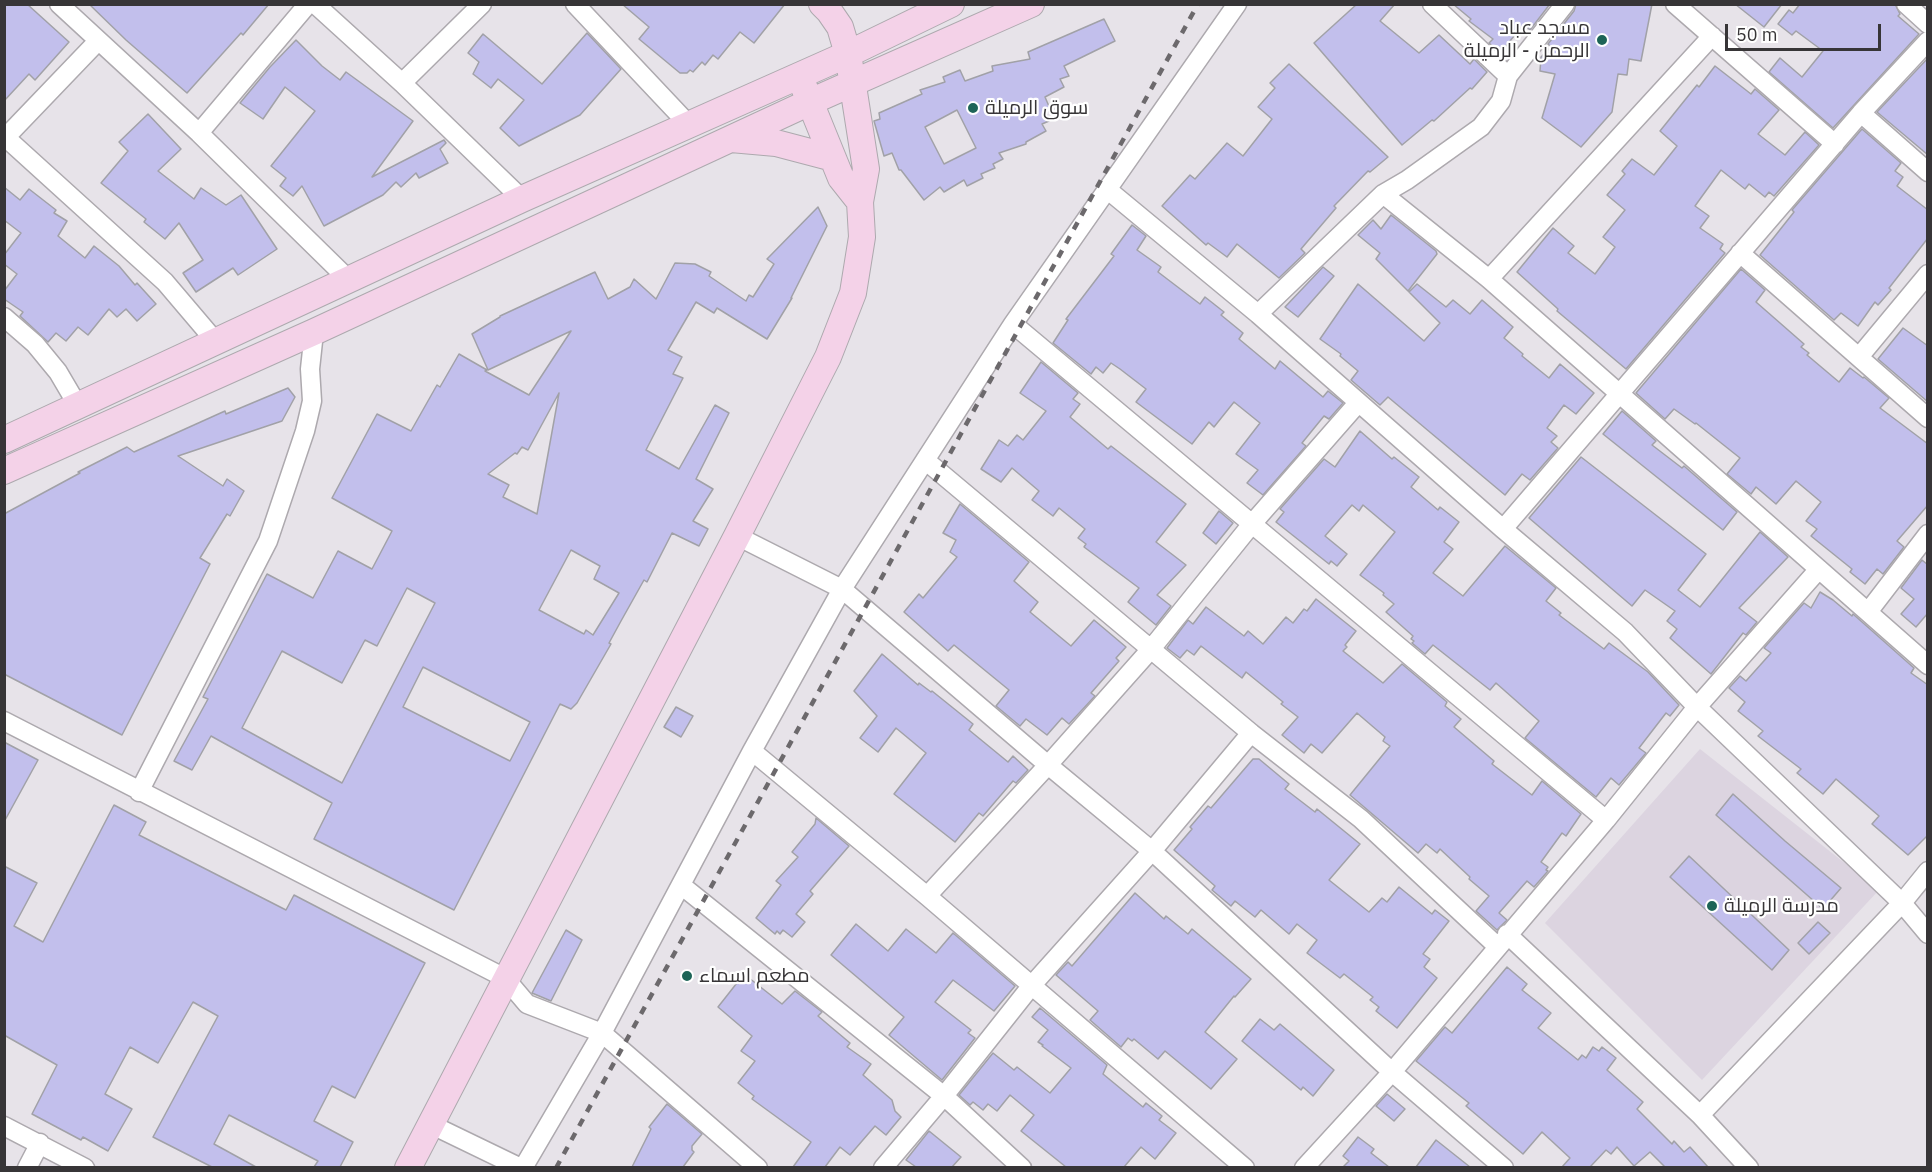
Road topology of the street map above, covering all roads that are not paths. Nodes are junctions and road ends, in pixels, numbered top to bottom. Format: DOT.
graph roads {
  1 [pos="59,4"];
  2 [pos="308,4"];
  3 [pos="315,4"];
  4 [pos="482,4"];
  5 [pos="575,4"];
  6 [pos="822,4"];
  7 [pos="951,4"];
  8 [pos="1031,4"];
  9 [pos="1237,4"];
  10 [pos="1432,4"];
  11 [pos="1564,4"];
  12 [pos="1675,4"];
  13 [pos="1906,4"];
  14 [pos="1928,24"];
  15 [pos="1712,36"];
  16 [pos="98,41"];
  17 [pos="1928,41"];
  18 [pos="848,54"];
  19 [pos="799,75"];
  20 [pos="1508,76"];
  21 [pos="854,82"];
  22 [pos="402,83"];
  23 [pos="810,102"];
  24 [pos="1861,113"];
  25 [pos="690,126"];
  26 [pos="199,134"];
  27 [pos="5,138"];
  28 [pos="730,139"];
  29 [pos="1835,144"];
  30 [pos="833,158"];
  31 [pos="1928,172"];
  32 [pos="1108,190"];
  33 [pos="1383,194"];
  34 [pos="522,199"];
  35 [pos="860,202"];
  36 [pos="1740,253"];
  37 [pos="1928,274"];
  38 [pos="1489,279"];
  39 [pos="350,281"];
  40 [pos="1258,314"];
  41 [pos="4,317"];
  42 [pos="1013,324"];
  43 [pos="314,332"];
  44 [pos="216,342"];
  45 [pos="1859,357"];
  46 [pos="1621,393"];
  47 [pos="1358,403"];
  48 [pos="78,406"];
  49 [pos="1928,418"];
  50 [pos="4,440"];
  51 [pos="925,460"];
  52 [pos="4,471"];
  53 [pos="1251,525"];
  54 [pos="1503,529"];
  55 [pos="1928,534"];
  56 [pos="737,536"];
  57 [pos="1819,569"];
  58 [pos="842,589"];
  59 [pos="1868,612"];
  60 [pos="1150,649"];
  61 [pos="1928,665"];
  62 [pos="1696,707"];
  63 [pos="4,721"];
  64 [pos="1251,733"];
  65 [pos="752,751"];
  66 [pos="1048,765"];
  67 [pos="139,792"];
  68 [pos="1606,820"];
  69 [pos="1152,851"];
  70 [pos="1928,871"];
  71 [pos="681,885"];
  72 [pos="927,896"];
  73 [pos="1902,903"];
  74 [pos="1928,934"];
  75 [pos="1502,940"];
  76 [pos="505,978"];
  77 [pos="1032,985"];
  78 [pos="602,1033"];
  79 [pos="1392,1072"];
  80 [pos="944,1096"];
  81 [pos="1700,1115"];
  82 [pos="430,1124"];
  83 [pos="4,1126"];
  84 [pos="40,1143"];
  85 [pos="27,1167"];
  86 [pos="85,1167"];
  87 [pos="408,1167"];
  88 [pos="522,1167"];
  89 [pos="758,1167"];
  90 [pos="883,1167"];
  91 [pos="1022,1167"];
  92 [pos="1245,1167"];
  93 [pos="1304,1167"];
  94 [pos="1504,1167"];
  95 [pos="1749,1167"];
  1 -- 16 [label="street"];
  2 -- 26 [label="street"];
  3 -- 22 [label="street"];
  4 -- 22 [label="street"];
  5 -- 25 [label="street"];
  6 -- 18 [label="main road"];
  7 -- 18 [label="main road"];
  8 -- 21 [label="main road"];
  9 -- 32 [label="street"];
  10 -- 20 [label="street"];
  11 -- 20 [label="street"];
  12 -- 15 [label="street"];
  13 -- 14 [label="street"];
  15 -- 29 [label="street"];
  15 -- 38 [label="street"];
  16 -- 26 [label="street"];
  16 -- 27 [label="street"];
  17 -- 24 [label="street"];
  18 -- 19 [label="main road"];
  18 -- 21 [label="main road"];
  19 -- 23 [label="main road"];
  19 -- 25 [label="main road"];
  20 -- 33 [label="street"];
  21 -- 23 [label="main road"];
  21 -- 35 [label="main road"];
  22 -- 34 [label="street"];
  23 -- 28 [label="main road"];
  23 -- 30 [label="main road"];
  24 -- 29 [label="street"];
  24 -- 31 [label="street"];
  25 -- 34 [label="main road"];
  26 -- 39 [label="street"];
  27 -- 44 [label="street"];
  28 -- 30 [label="main road"];
  28 -- 43 [label="main road"];
  29 -- 36 [label="street"];
  30 -- 35 [label="main road"];
  32 -- 40 [label="street"];
  32 -- 42 [label="street"];
  33 -- 38 [label="street"];
  33 -- 40 [label="street"];
  34 -- 39 [label="main road"];
  35 -- 56 [label="main road"];
  36 -- 45 [label="street"];
  36 -- 46 [label="street"];
  37 -- 45 [label="street"];
  38 -- 46 [label="street"];
  39 -- 44 [label="main road"];
  40 -- 47 [label="street"];
  41 -- 48 [label="street"];
  42 -- 51 [label="street"];
  42 -- 53 [label="street"];
  43 -- 52 [label="main road"];
  43 -- 67 [label="street"];
  44 -- 48 [label="main road"];
  45 -- 49 [label="street"];
  46 -- 54 [label="street"];
  46 -- 57 [label="street"];
  47 -- 53 [label="street"];
  47 -- 54 [label="street"];
  48 -- 50 [label="main road"];
  51 -- 58 [label="street"];
  51 -- 60 [label="street"];
  53 -- 60 [label="street"];
  53 -- 68 [label="street"];
  54 -- 62 [label="street"];
  55 -- 59 [label="street"];
  56 -- 58 [label="street"];
  56 -- 76 [label="main road"];
  57 -- 59 [label="street"];
  57 -- 62 [label="street"];
  58 -- 65 [label="street"];
  58 -- 66 [label="street"];
  59 -- 61 [label="street"];
  60 -- 64 [label="street"];
  60 -- 66 [label="street"];
  62 -- 68 [label="street"];
  62 -- 73 [label="street"];
  63 -- 67 [label="street"];
  64 -- 69 [label="street"];
  64 -- 75 [label="street"];
  65 -- 71 [label="street"];
  65 -- 72 [label="street"];
  66 -- 69 [label="street"];
  66 -- 72 [label="street"];
  67 -- 76 [label="street"];
  68 -- 75 [label="street"];
  69 -- 77 [label="street"];
  69 -- 79 [label="street"];
  70 -- 73 [label="street"];
  71 -- 78 [label="street"];
  71 -- 80 [label="street"];
  72 -- 77 [label="street"];
  73 -- 74 [label="street"];
  73 -- 81 [label="street"];
  75 -- 79 [label="street"];
  75 -- 81 [label="street"];
  76 -- 78 [label="street"];
  76 -- 82 [label="main road"];
  77 -- 80 [label="street"];
  77 -- 92 [label="street"];
  78 -- 88 [label="street"];
  78 -- 89 [label="street"];
  79 -- 93 [label="street"];
  79 -- 94 [label="street"];
  80 -- 90 [label="street"];
  80 -- 91 [label="street"];
  81 -- 95 [label="street"];
  82 -- 87 [label="main road"];
  82 -- 88 [label="street"];
  83 -- 84 [label="street"];
  84 -- 85 [label="street"];
  84 -- 86 [label="street"];
}
